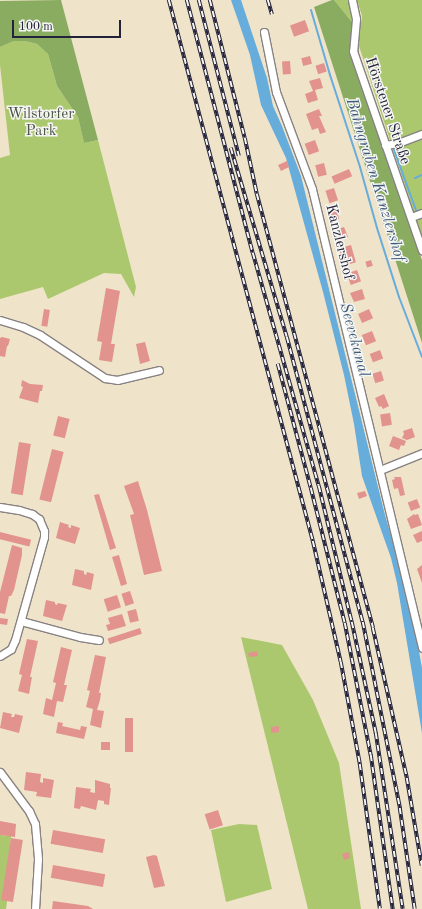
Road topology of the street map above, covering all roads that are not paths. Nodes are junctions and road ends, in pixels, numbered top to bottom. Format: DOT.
graph roads {
  1 [pos="352,0"];
  2 [pos="264,32"];
  3 [pos="422,134"];
  4 [pos="390,144"];
  5 [pos="422,213"];
  6 [pos="411,217"];
  7 [pos="422,250"];
  8 [pos="0,320"];
  9 [pos="159,370"];
  10 [pos="422,453"];
  11 [pos="380,470"];
  12 [pos="0,507"];
  13 [pos="21,621"];
  14 [pos="99,640"];
  15 [pos="422,648"];
  16 [pos="0,656"];
  17 [pos="0,772"];
  18 [pos="35,909"];
  1 -- 4 [label="street, Hörstener Straße"];
  2 -- 11 [label="street, Kanzlershof"];
  3 -- 4 [label="street"];
  4 -- 6 [label="street, Hörstener Straße"];
  5 -- 6 [label="street"];
  6 -- 7 [label="street, Hörstener Straße"];
  8 -- 9 [label="street"];
  10 -- 11 [label="street"];
  11 -- 15 [label="street, Kanzlershof"];
  12 -- 13 [label="street"];
  13 -- 14 [label="street"];
  13 -- 16 [label="street"];
  17 -- 18 [label="street"];
}
